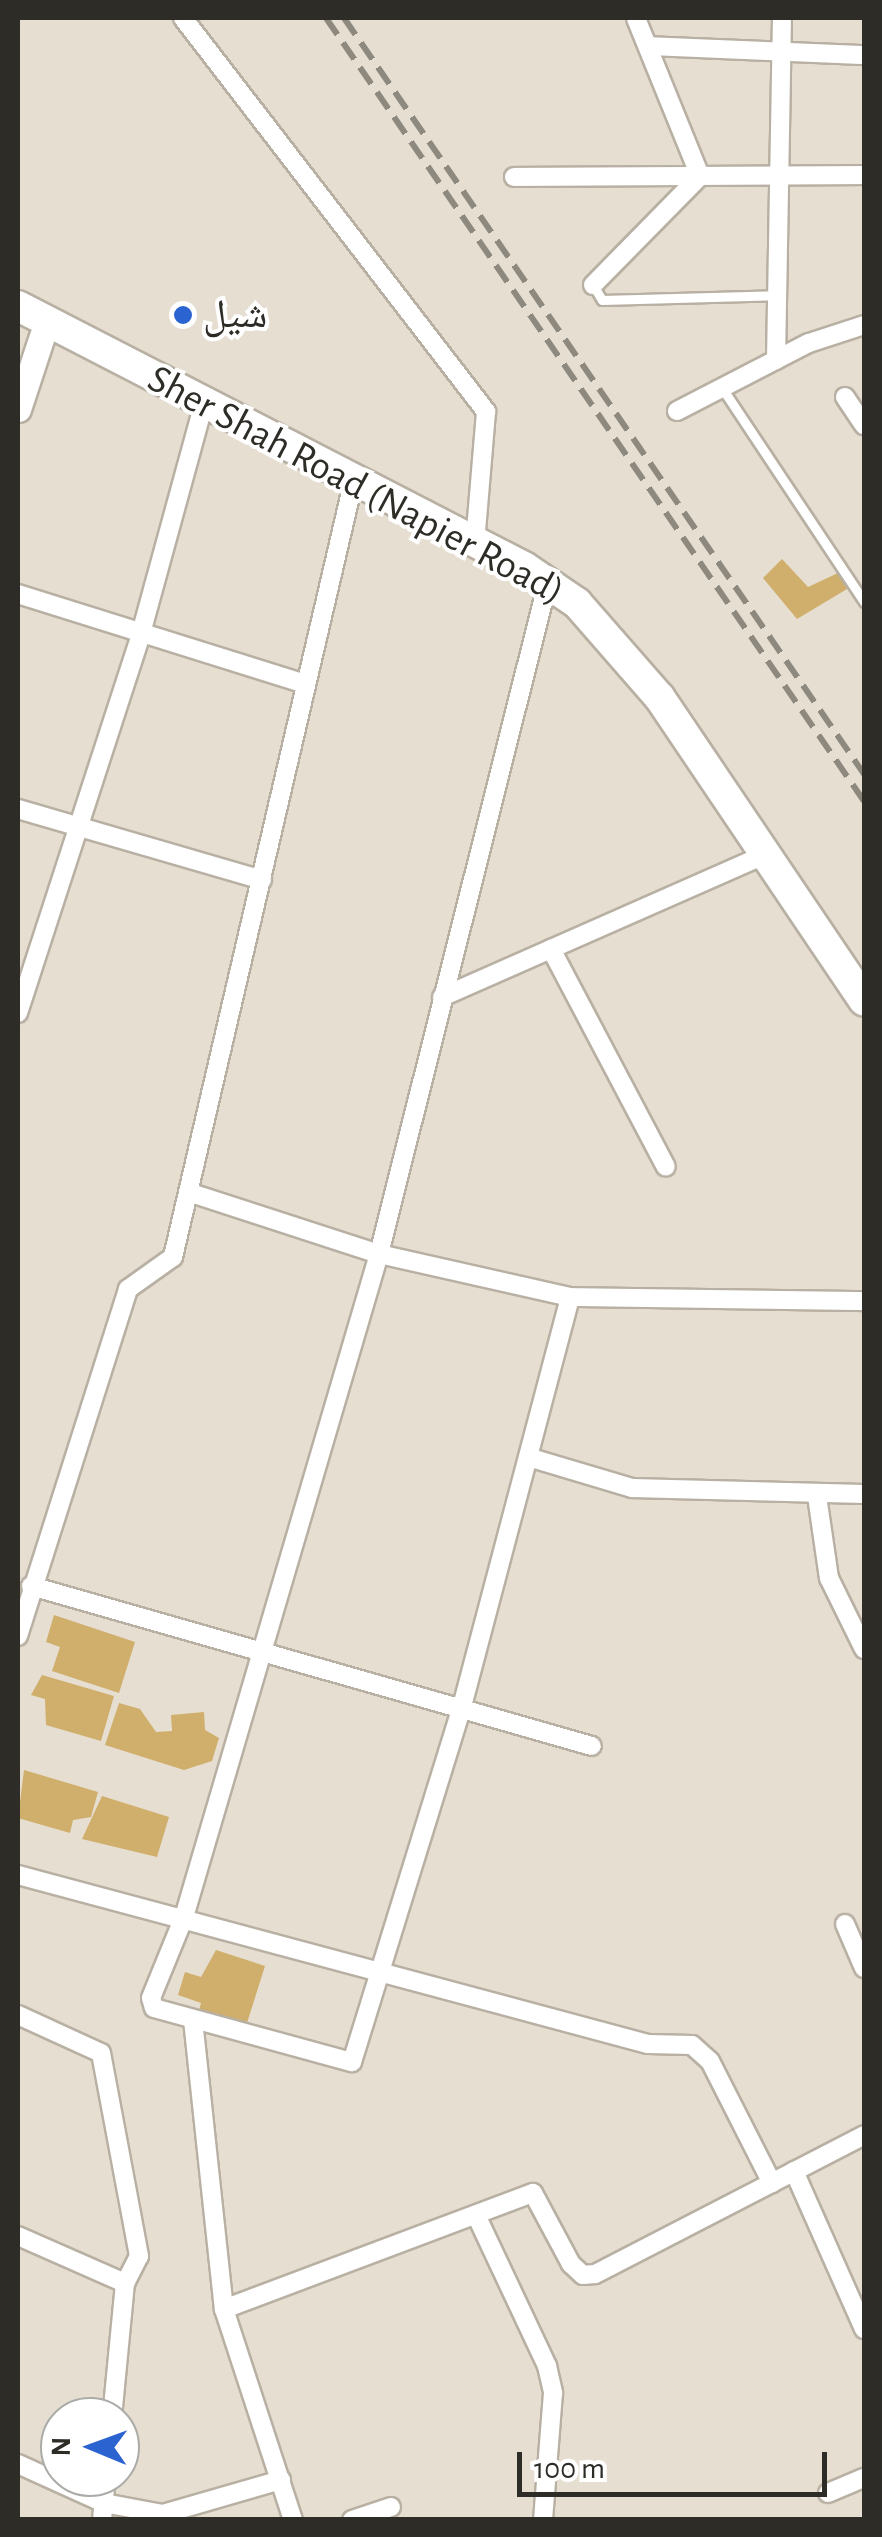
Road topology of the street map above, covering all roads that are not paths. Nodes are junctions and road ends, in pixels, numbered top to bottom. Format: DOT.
graph roads {
  1 [pos="183,18"];
  2 [pos="636,18"];
  3 [pos="782,18"];
  4 [pos="648,46"];
  5 [pos="781,51"];
  6 [pos="864,55"];
  7 [pos="864,175"];
  8 [pos="514,176"];
  9 [pos="700,176"];
  10 [pos="776,176"];
  11 [pos="593,285"];
  12 [pos="776,295"];
  13 [pos="18,306"];
  14 [pos="864,326"];
  15 [pos="30,330"];
  16 [pos="776,360"];
  17 [pos="722,388"];
  18 [pos="844,396"];
  19 [pos="18,409"];
  20 [pos="677,411"];
  21 [pos="200,418"];
  22 [pos="864,425"];
  23 [pos="312,465"];
  24 [pos="351,492"];
  25 [pos="476,542"];
  26 [pos="545,593"];
  27 [pos="18,594"];
  28 [pos="864,602"];
  29 [pos="140,637"];
  30 [pos="304,684"];
  31 [pos="18,810"];
  32 [pos="78,827"];
  33 [pos="753,860"];
  34 [pos="262,880"];
  35 [pos="551,949"];
  36 [pos="442,997"];
  37 [pos="864,1001"];
  38 [pos="18,1013"];
  39 [pos="666,1167"];
  40 [pos="188,1192"];
  41 [pos="379,1254"];
  42 [pos="570,1296"];
  43 [pos="864,1302"];
  44 [pos="528,1457"];
  45 [pos="864,1494"];
  46 [pos="817,1496"];
  47 [pos="31,1586"];
  48 [pos="18,1636"];
  49 [pos="864,1649"];
  50 [pos="256,1654"];
  51 [pos="460,1714"];
  52 [pos="592,1746"];
  53 [pos="18,1876"];
  54 [pos="184,1917"];
  55 [pos="845,1924"];
  56 [pos="864,1968"];
  57 [pos="382,1976"];
  58 [pos="18,2016"];
  59 [pos="193,2020"];
  60 [pos="864,2135"];
  61 [pos="794,2171"];
  62 [pos="772,2183"];
  63 [pos="477,2217"];
  64 [pos="18,2236"];
  65 [pos="124,2283"];
  66 [pos="224,2309"];
  67 [pos="864,2329"];
  68 [pos="114,2397"];
  69 [pos="18,2464"];
  70 [pos="864,2478"];
  71 [pos="282,2480"];
  72 [pos="828,2493"];
  73 [pos="390,2507"];
  74 [pos="103,2511"];
  75 [pos="164,2516"];
  76 [pos="293,2520"];
  77 [pos="352,2520"];
  78 [pos="543,2520"];
  1 -- 25 [label="street"];
  2 -- 4 [label="street"];
  3 -- 5 [label="street"];
  4 -- 5 [label="street"];
  4 -- 9 [label="street"];
  5 -- 6 [label="street"];
  5 -- 10 [label="street"];
  7 -- 10 [label="street"];
  8 -- 9 [label="street"];
  9 -- 10 [label="street"];
  9 -- 11 [label="street"];
  10 -- 12 [label="street"];
  11 -- 12 [label="lane"];
  12 -- 16 [label="street"];
  13 -- 23 [label="main road, Sher Shah Road (Napier Road)"];
  14 -- 16 [label="street"];
  15 -- 19 [label="main road"];
  15 -- 21 [label="main road, Sher Shah Road (Napier Road)"];
  16 -- 17 [label="street"];
  17 -- 20 [label="street"];
  17 -- 28 [label="lane"];
  18 -- 22 [label="street"];
  21 -- 23 [label="main road, Sher Shah Road (Napier Road)"];
  21 -- 29 [label="street"];
  23 -- 25 [label="main road, Sher Shah Road (Napier Road)"];
  24 -- 30 [label="street"];
  25 -- 37 [label="main road, Sher Shah Road (Napier Road)"];
  26 -- 36 [label="street"];
  27 -- 29 [label="street"];
  29 -- 30 [label="street"];
  29 -- 32 [label="street"];
  30 -- 34 [label="street"];
  31 -- 32 [label="street"];
  32 -- 34 [label="street"];
  32 -- 38 [label="street"];
  33 -- 35 [label="street"];
  34 -- 40 [label="street"];
  35 -- 36 [label="street"];
  35 -- 39 [label="street"];
  36 -- 41 [label="street"];
  40 -- 41 [label="street"];
  40 -- 47 [label="street"];
  41 -- 42 [label="street"];
  41 -- 50 [label="street"];
  42 -- 43 [label="street"];
  42 -- 44 [label="street"];
  44 -- 46 [label="street"];
  44 -- 51 [label="street"];
  45 -- 46 [label="street"];
  46 -- 49 [label="street"];
  47 -- 48 [label="street"];
  47 -- 50 [label="street"];
  50 -- 51 [label="street"];
  50 -- 54 [label="street"];
  51 -- 52 [label="street"];
  51 -- 57 [label="street"];
  53 -- 54 [label="street"];
  54 -- 57 [label="street"];
  54 -- 59 [label="street"];
  55 -- 56 [label="street"];
  57 -- 59 [label="street"];
  57 -- 62 [label="street"];
  58 -- 65 [label="street"];
  59 -- 66 [label="street"];
  60 -- 61 [label="street"];
  61 -- 62 [label="street"];
  61 -- 67 [label="street"];
  62 -- 63 [label="street"];
  63 -- 66 [label="street"];
  63 -- 78 [label="street"];
  64 -- 65 [label="street"];
  65 -- 68 [label="street"];
  66 -- 71 [label="street"];
  69 -- 74 [label="street"];
  70 -- 72 [label="street"];
  71 -- 75 [label="street"];
  71 -- 76 [label="street"];
  73 -- 77 [label="street"];
  74 -- 75 [label="street"];
}
